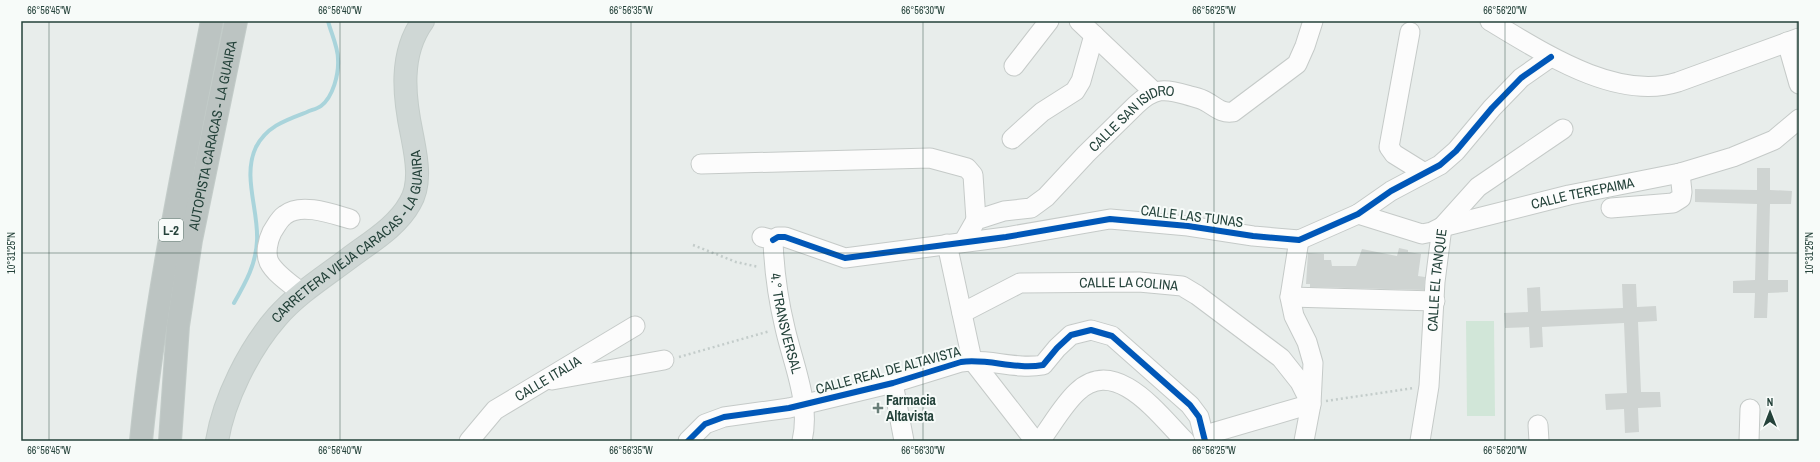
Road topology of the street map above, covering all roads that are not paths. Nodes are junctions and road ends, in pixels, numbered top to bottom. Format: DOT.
graph roads {
  1 [pos="212,21"];
  2 [pos="236,21"];
  3 [pos="423,21"];
  4 [pos="1049,21"];
  5 [pos="1079,21"];
  6 [pos="1313,21"];
  7 [pos="1490,21"];
  8 [pos="1410,32"];
  9 [pos="1094,35"];
  10 [pos="1793,40"];
  11 [pos="1551,57"];
  12 [pos="1014,66"];
  13 [pos="1799,84"];
  14 [pos="1154,92"];
  15 [pos="1799,118"];
  16 [pos="1562,128"];
  17 [pos="1012,139"];
  18 [pos="700,164"];
  19 [pos="1424,172"];
  20 [pos="1680,173"];
  21 [pos="1611,208"];
  22 [pos="1358,214"];
  23 [pos="350,219"];
  24 [pos="976,220"];
  25 [pos="1442,227"];
  26 [pos="767,238"];
  27 [pos="1299,240"];
  28 [pos="956,242"];
  29 [pos="302,293"];
  30 [pos="1290,297"];
  31 [pos="1435,301"];
  32 [pos="962,313"];
  33 [pos="635,326"];
  34 [pos="664,360"];
  35 [pos="972,360"];
  36 [pos="538,382"];
  37 [pos="893,384"];
  38 [pos="804,404"];
  39 [pos="1312,404"];
  40 [pos="1750,409"];
  41 [pos="1205,438"];
  42 [pos="141,441"];
  43 [pos="170,441"];
  44 [pos="217,441"];
  45 [pos="469,441"];
  46 [pos="688,441"];
  47 [pos="802,441"];
  48 [pos="904,441"];
  49 [pos="1035,441"];
  50 [pos="1040,441"];
  51 [pos="1185,441"];
  52 [pos="1304,441"];
  53 [pos="1420,441"];
  54 [pos="1749,441"];
  1 -- 42 [label="highway, AUTOPISTA CARACAS - LA GUAIRA / L-2"];
  2 -- 43 [label="highway, AUTOPISTA CARACAS - LA GUAIRA / L-2"];
  3 -- 29 [label="main road, CARRETERA VIEJA CARACAS - LA GUAIRA"];
  4 -- 12 [label="street"];
  5 -- 9 [label="street"];
  6 -- 14 [label="street, CALLE SAN ISIDRO"];
  7 -- 11 [label="street"];
  8 -- 19 [label="street"];
  9 -- 14 [label="street"];
  9 -- 17 [label="street"];
  10 -- 11 [label="street"];
  10 -- 13 [label="street"];
  11 -- 19 [label="street, CALLE LAS TUNAS"];
  14 -- 24 [label="street, CALLE SAN ISIDRO"];
  15 -- 20 [label="street, CALLE TEREPAIMA"];
  16 -- 25 [label="street, CALLE EL TANQUE"];
  18 -- 24 [label="street"];
  19 -- 22 [label="street, CALLE LAS TUNAS"];
  20 -- 21 [label="street"];
  20 -- 25 [label="street, CALLE TEREPAIMA"];
  22 -- 25 [label="street, CALLE TEREPAIMA"];
  22 -- 27 [label="street, CALLE LAS TUNAS"];
  23 -- 29 [label="street"];
  24 -- 28 [label="street"];
  25 -- 31 [label="street, CALLE EL TANQUE"];
  26 -- 28 [label="street, CALLE LAS TUNAS"];
  26 -- 38 [label="street, 4.° TRANSVERSAL"];
  27 -- 28 [label="street, CALLE LAS TUNAS"];
  27 -- 30 [label="street"];
  28 -- 32 [label="street"];
  29 -- 44 [label="main road, CARRETERA VIEJA CARACAS - LA GUAIRA"];
  30 -- 31 [label="street"];
  30 -- 39 [label="street"];
  31 -- 53 [label="street, CALLE EL TANQUE"];
  32 -- 35 [label="street"];
  32 -- 39 [label="street, CALLE LA COLINA"];
  33 -- 36 [label="street, CALLE ITALIA"];
  34 -- 36 [label="street"];
  35 -- 37 [label="street, CALLE REAL DE ALTAVISTA"];
  35 -- 41 [label="street, CALLE REAL DE ALTAVISTA"];
  35 -- 49 [label="street"];
  36 -- 45 [label="street, CALLE ITALIA"];
  37 -- 38 [label="street, CALLE REAL DE ALTAVISTA"];
  37 -- 48 [label="street"];
  38 -- 46 [label="street, CALLE REAL DE ALTAVISTA"];
  38 -- 47 [label="street, 4.° TRANSVERSAL"];
  39 -- 41 [label="street"];
  39 -- 52 [label="street"];
  40 -- 54 [label="street"];
  50 -- 51 [label="street"];
}
